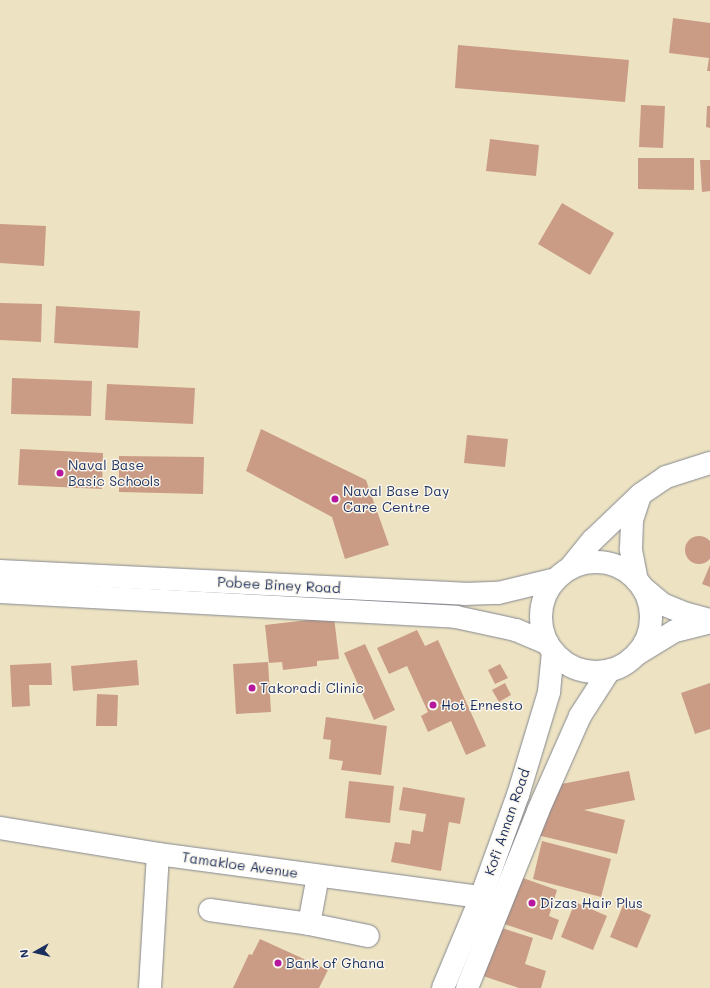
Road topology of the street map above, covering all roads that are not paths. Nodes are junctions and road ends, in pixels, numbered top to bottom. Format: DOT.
graph roads {
  1 [pos="710,463"];
  2 [pos="641,494"];
  3 [pos="0,571"];
  4 [pos="563,573"];
  5 [pos="640,584"];
  6 [pos="0,592"];
  7 [pos="710,621"];
  8 [pos="550,647"];
  9 [pos="637,654"];
  10 [pos="609,671"];
  11 [pos="0,828"];
  12 [pos="158,854"];
  13 [pos="318,876"];
  14 [pos="481,897"];
  15 [pos="210,910"];
  16 [pos="309,924"];
  17 [pos="368,936"];
  18 [pos="150,988"];
  19 [pos="443,988"];
  20 [pos="467,988"];
  1 -- 2 [label="street"];
  2 -- 4 [label="street"];
  2 -- 5 [label="street"];
  3 -- 4 [label="street, Pobee Biney Road"];
  4 -- 5 [label="street"];
  4 -- 8 [label="street"];
  5 -- 7 [label="street"];
  5 -- 9 [label="street"];
  6 -- 8 [label="street, Pobee Biney Road"];
  7 -- 9 [label="street"];
  8 -- 10 [label="street"];
  8 -- 14 [label="street, Kofi Annan Road"];
  9 -- 10 [label="street"];
  10 -- 20 [label="street, Kofi Annan Road"];
  11 -- 12 [label="street, Tamakloe Avenue"];
  12 -- 13 [label="street, Tamakloe Avenue"];
  12 -- 18 [label="street"];
  13 -- 14 [label="street, Tamakloe Avenue"];
  13 -- 16 [label="street"];
  14 -- 19 [label="street, Kofi Annan Road"];
  15 -- 16 [label="street"];
  16 -- 17 [label="street"];
}
